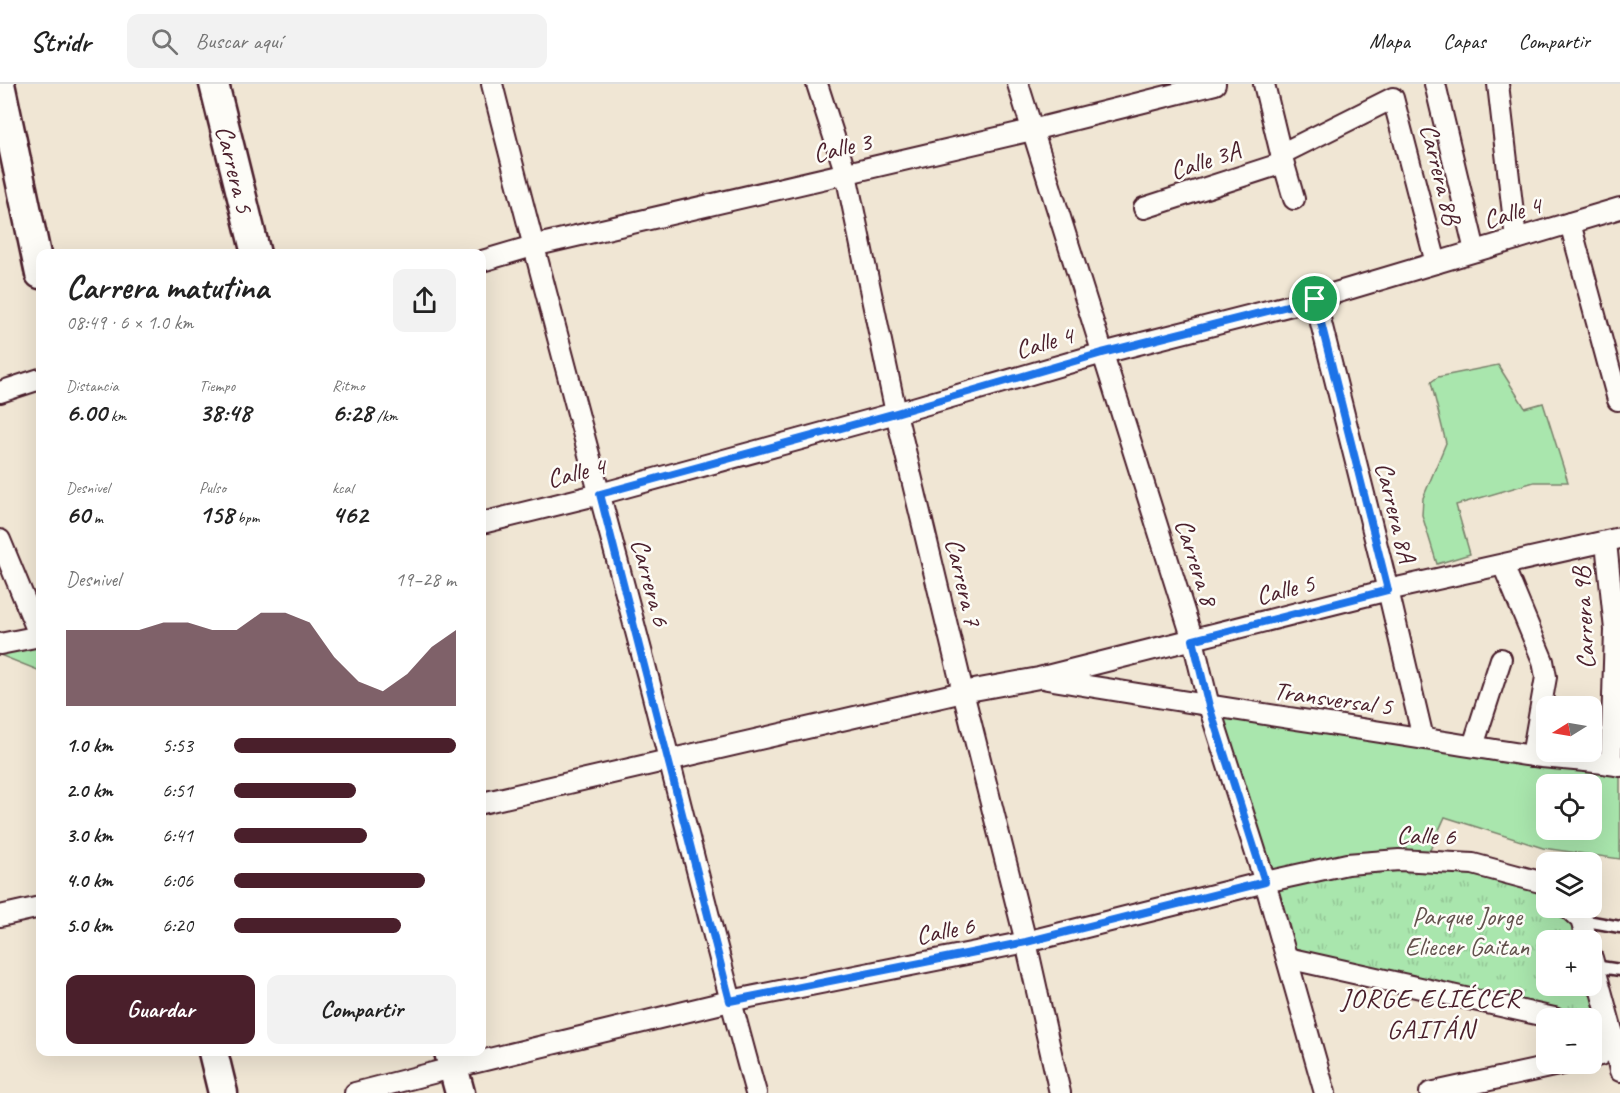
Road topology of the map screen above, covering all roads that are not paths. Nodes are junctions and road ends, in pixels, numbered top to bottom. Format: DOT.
graph roads {
  1 [pos="0,84"];
  2 [pos="214,84"];
  3 [pos="492,84"];
  4 [pos="818,84"];
  5 [pos="1018,84"];
  6 [pos="1215,84"];
  7 [pos="1264,84"];
  8 [pos="1435,84"];
  9 [pos="1498,84"];
  10 [pos="1394,98"];
  11 [pos="1032,130"];
  12 [pos="1282,158"];
  13 [pos="846,174"];
  14 [pos="1294,199"];
  15 [pos="1144,208"];
  16 [pos="1620,208"];
  17 [pos="1570,223"];
  18 [pos="1516,239"];
  19 [pos="533,246"];
  20 [pos="255,249"];
  21 [pos="1476,251"];
  22 [pos="36,255"];
  23 [pos="486,260"];
  24 [pos="1436,263"];
  25 [pos="1315,299"];
  26 [pos="1102,353"];
  27 [pos="36,381"];
  28 [pos="0,392"];
  29 [pos="1618,400"];
  30 [pos="896,413"];
  31 [pos="600,494"];
  32 [pos="486,522"];
  33 [pos="0,540"];
  34 [pos="1613,540"];
  35 [pos="1503,565"];
  36 [pos="1388,590"];
  37 [pos="36,627"];
  38 [pos="1618,630"];
  39 [pos="36,638"];
  40 [pos="1193,640"];
  41 [pos="0,644"];
  42 [pos="1502,658"];
  43 [pos="1039,678"];
  44 [pos="963,692"];
  45 [pos="1209,706"];
  46 [pos="1423,738"];
  47 [pos="1473,746"];
  48 [pos="1532,756"];
  49 [pos="670,760"];
  50 [pos="1615,765"];
  51 [pos="486,802"];
  52 [pos="1536,881"];
  53 [pos="1265,882"];
  54 [pos="36,908"];
  55 [pos="0,916"];
  56 [pos="1589,918"];
  57 [pos="1620,927"];
  58 [pos="1026,942"];
  59 [pos="1287,958"];
  60 [pos="1602,965"];
  61 [pos="1620,970"];
  62 [pos="1602,990"];
  63 [pos="730,1001"];
  64 [pos="1536,1014"];
  65 [pos="1616,1033"];
  66 [pos="1602,1053"];
  67 [pos="214,1056"];
  68 [pos="1536,1070"];
  69 [pos="453,1071"];
  70 [pos="1620,1071"];
  71 [pos="223,1093"];
  72 [pos="355,1093"];
  73 [pos="756,1093"];
  74 [pos="1060,1093"];
  75 [pos="1325,1093"];
  76 [pos="1430,1093"];
  1 -- 22 [label="main road"];
  2 -- 20 [label="main road, Carrera 5"];
  3 -- 19 [label="street, Carrera 6"];
  4 -- 13 [label="street, Carrera 7"];
  5 -- 11 [label="street, Carrera 8"];
  6 -- 11 [label="street, Calle 3"];
  7 -- 12 [label="street"];
  8 -- 21 [label="street"];
  9 -- 18 [label="street"];
  10 -- 12 [label="street, Calle 3A"];
  10 -- 24 [label="street, Carrera 8B"];
  11 -- 13 [label="street, Calle 3"];
  11 -- 26 [label="street, Carrera 8"];
  12 -- 14 [label="street"];
  12 -- 15 [label="street, Calle 3A"];
  13 -- 19 [label="street, Calle 3"];
  13 -- 30 [label="street, Carrera 7"];
  16 -- 17 [label="street, Calle 4"];
  17 -- 18 [label="street, Calle 4"];
  17 -- 29 [label="street"];
  18 -- 21 [label="street, Calle 4"];
  19 -- 23 [label="street, Calle 3"];
  19 -- 31 [label="street, Carrera 6"];
  21 -- 24 [label="street, Calle 4"];
  24 -- 25 [label="street, Calle 4"];
  25 -- 26 [label="street, Calle 4"];
  25 -- 36 [label="street, Carrera 8A"];
  26 -- 30 [label="street, Calle 4"];
  26 -- 40 [label="street, Carrera 8"];
  27 -- 28 [label="street"];
  30 -- 31 [label="street, Calle 4"];
  30 -- 44 [label="street, Carrera 7"];
  31 -- 32 [label="street, Calle 4"];
  31 -- 49 [label="street, Carrera 6"];
  33 -- 37 [label="street"];
  34 -- 35 [label="street, Calle 5"];
  34 -- 38 [label="street, Carrera 9B"];
  35 -- 36 [label="street, Calle 5"];
  35 -- 48 [label="street"];
  36 -- 40 [label="street, Calle 5"];
  36 -- 46 [label="street, Carrera 8A"];
  38 -- 50 [label="street, Carrera 9B"];
  39 -- 41 [label="street"];
  40 -- 43 [label="street, Calle 5"];
  40 -- 45 [label="street, Carrera 8"];
  42 -- 47 [label="street"];
  43 -- 44 [label="street, Calle 5"];
  43 -- 45 [label="street, Transversal 5"];
  44 -- 49 [label="street, Calle 5"];
  44 -- 58 [label="street, Carrera 7"];
  45 -- 46 [label="street, Transversal 5"];
  45 -- 53 [label="street, Carrera 8"];
  46 -- 47 [label="street, Transversal 5"];
  47 -- 48 [label="street, Transversal 5"];
  48 -- 50 [label="street, Transversal 5"];
  49 -- 51 [label="street, Calle 5"];
  49 -- 63 [label="street, Carrera 6"];
  52 -- 53 [label="street, Calle 6"];
  53 -- 58 [label="street, Calle 6"];
  53 -- 59 [label="street, Carrera 8"];
  54 -- 55 [label="street"];
  56 -- 57 [label="lane"];
  58 -- 63 [label="street, Calle 6"];
  58 -- 74 [label="street, Carrera 7"];
  59 -- 64 [label="street"];
  59 -- 75 [label="street, Carrera 8"];
  60 -- 61 [label="lane"];
  62 -- 65 [label="street"];
  63 -- 69 [label="street, Calle 6"];
  63 -- 73 [label="street, Carrera 6"];
  65 -- 66 [label="street"];
  65 -- 70 [label="street"];
  67 -- 71 [label="main road"];
  68 -- 76 [label="street"];
  69 -- 72 [label="street, Calle 6"];
}
